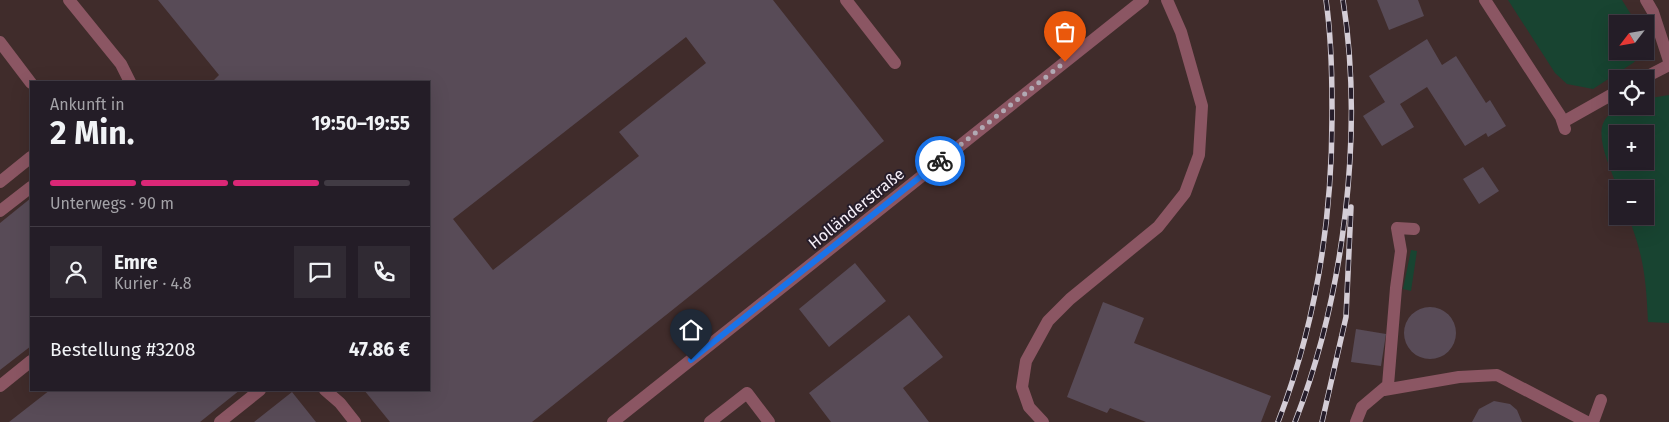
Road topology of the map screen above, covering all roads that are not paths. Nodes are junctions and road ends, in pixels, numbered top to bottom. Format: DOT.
graph roads {
  1 [pos="69,0"];
  2 [pos="846,0"];
  3 [pos="1143,0"];
  4 [pos="1167,0"];
  5 [pos="1646,0"];
  6 [pos="1487,1"];
  7 [pos="0,42"];
  8 [pos="894,62"];
  9 [pos="1669,63"];
  10 [pos="1654,72"];
  11 [pos="130,81"];
  12 [pos="30,82"];
  13 [pos="1609,97"];
  14 [pos="30,158"];
  15 [pos="0,182"];
  16 [pos="30,187"];
  17 [pos="0,211"];
  18 [pos="1414,229"];
  19 [pos="30,362"];
  20 [pos="0,386"];
  21 [pos="1384,390"];
  22 [pos="259,391"];
  23 [pos="326,391"];
  24 [pos="1601,400"];
  25 [pos="220,422"];
  26 [pos="355,422"];
  27 [pos="613,422"];
  28 [pos="710,422"];
  29 [pos="769,422"];
  30 [pos="1043,422"];
  31 [pos="1356,422"];
  32 [pos="1587,422"];
  33 [pos="1593,422"];
  1 -- 11 [label="street"];
  2 -- 8 [label="street"];
  3 -- 27 [label="street, Holländerstraße"];
  4 -- 30 [label="street"];
  5 -- 9 [label="street"];
  6 -- 13 [label="street"];
  7 -- 12 [label="street"];
  9 -- 10 [label="street"];
  14 -- 15 [label="street"];
  16 -- 17 [label="street"];
  18 -- 21 [label="street"];
  19 -- 20 [label="street"];
  21 -- 31 [label="street"];
  21 -- 32 [label="street"];
  22 -- 25 [label="street"];
  23 -- 26 [label="street"];
  24 -- 33 [label="street"];
  28 -- 29 [label="street"];
}
